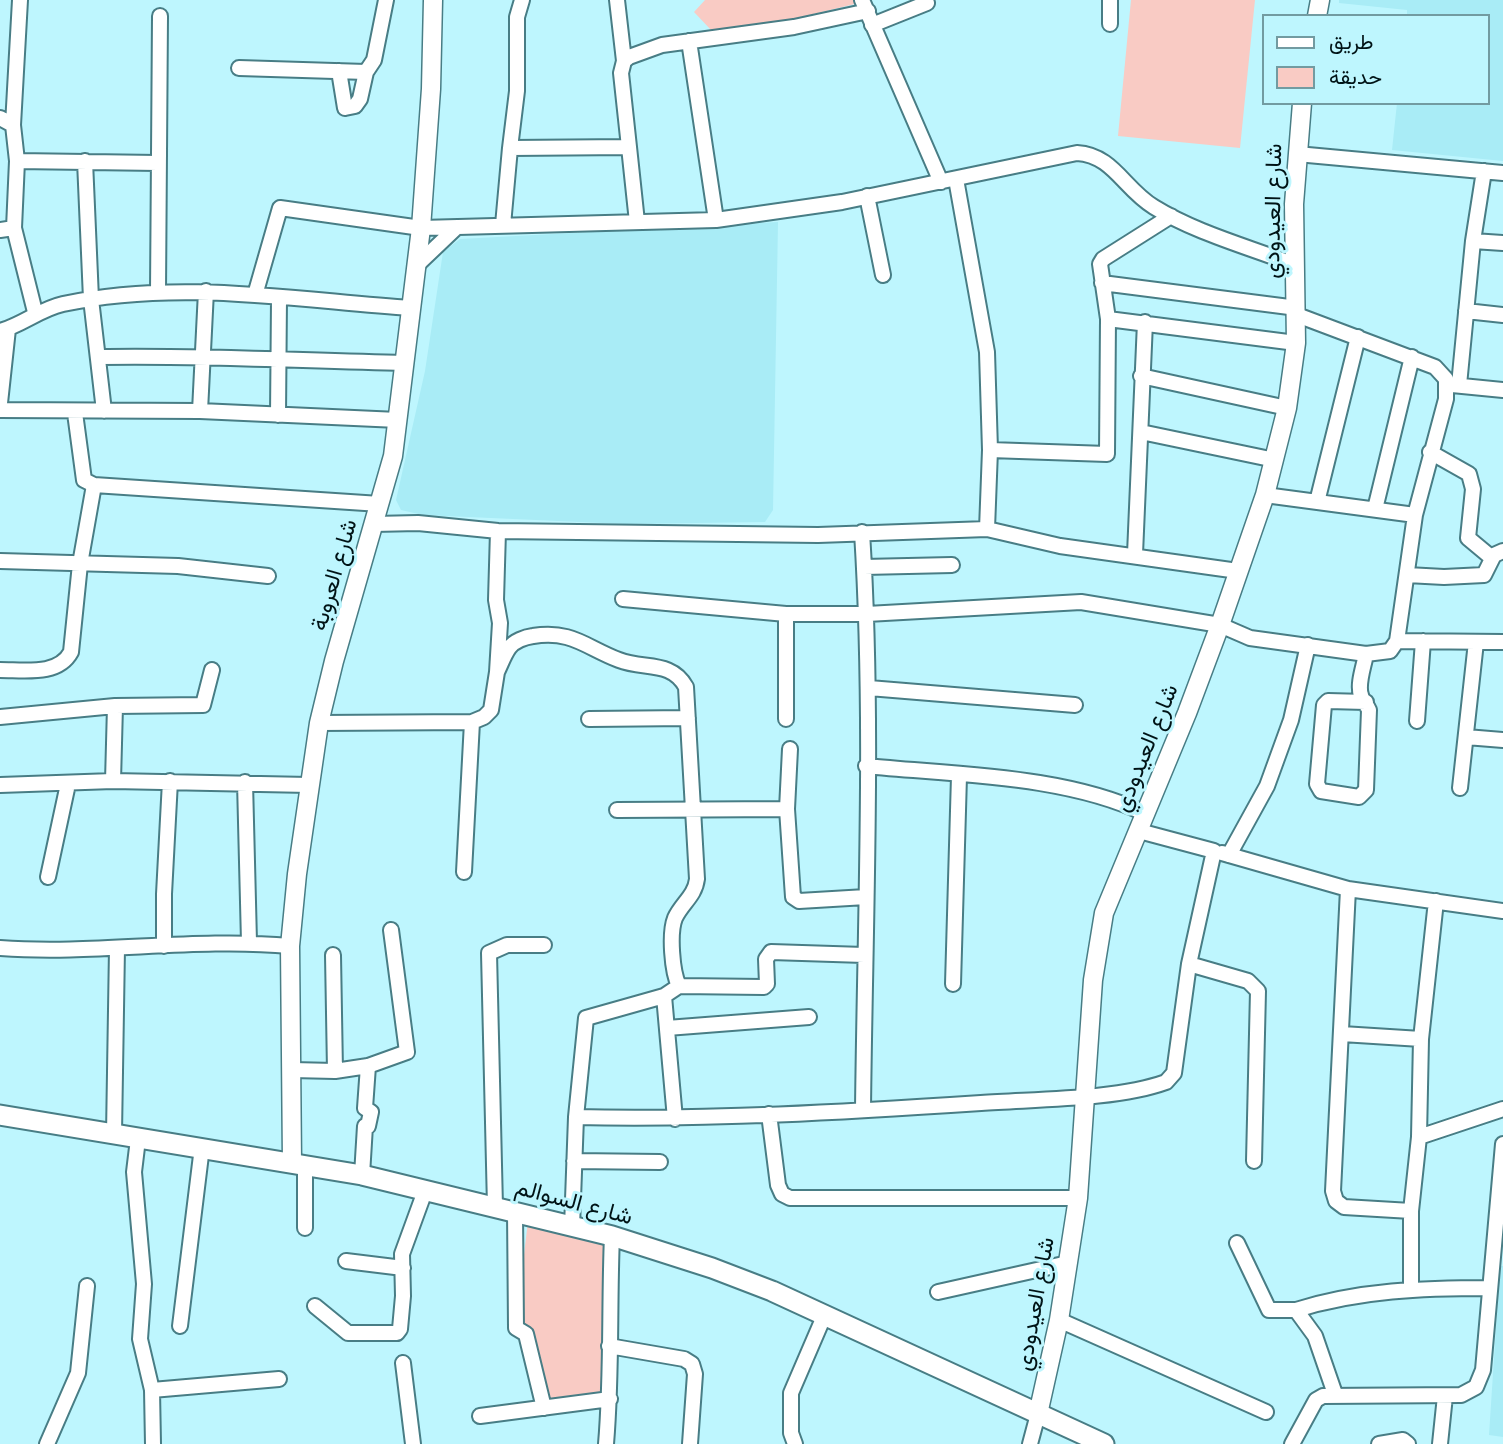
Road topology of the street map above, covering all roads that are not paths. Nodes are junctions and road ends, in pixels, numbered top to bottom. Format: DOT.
graph roads {
  1 [pos="20,0"];
  2 [pos="386,0"];
  3 [pos="433,0"];
  4 [pos="522,0"];
  5 [pos="617,0"];
  6 [pos="1110,0"];
  7 [pos="927,3"];
  8 [pos="867,12"];
  9 [pos="160,16"];
  10 [pos="1110,24"];
  11 [pos="689,41"];
  12 [pos="624,61"];
  13 [pos="239,68"];
  14 [pos="339,71"];
  15 [pos="366,72"];
  16 [pos="1303,105"];
  17 [pos="6,122"];
  18 [pos="629,147"];
  19 [pos="510,148"];
  20 [pos="1297,154"];
  21 [pos="17,161"];
  22 [pos="85,161"];
  23 [pos="158,163"];
  24 [pos="1484,171"];
  25 [pos="1503,173"];
  26 [pos="949,180"];
  27 [pos="867,196"];
  28 [pos="1171,216"];
  29 [pos="716,220"];
  30 [pos="637,222"];
  31 [pos="503,225"];
  32 [pos="421,228"];
  33 [pos="456,228"];
  34 [pos="7,229"];
  35 [pos="1473,241"];
  36 [pos="1503,243"];
  37 [pos="1295,265"];
  38 [pos="415,267"];
  39 [pos="883,275"];
  40 [pos="1102,283"];
  41 [pos="158,291"];
  42 [pos="206,291"];
  43 [pos="255,295"];
  44 [pos="91,299"];
  45 [pos="279,299"];
  46 [pos="411,307"];
  47 [pos="1466,311"];
  48 [pos="35,312"];
  49 [pos="1297,312"];
  50 [pos="1503,315"];
  51 [pos="1108,319"];
  52 [pos="1145,322"];
  53 [pos="4,330"];
  54 [pos="1358,337"];
  55 [pos="1296,343"];
  56 [pos="201,355"];
  57 [pos="100,357"];
  58 [pos="1412,358"];
  59 [pos="277,361"];
  60 [pos="405,363"];
  61 [pos="1141,376"];
  62 [pos="1453,385"];
  63 [pos="1503,390"];
  64 [pos="0,403"];
  65 [pos="1287,408"];
  66 [pos="0,410"];
  67 [pos="104,411"];
  68 [pos="200,411"];
  69 [pos="75,413"];
  70 [pos="278,415"];
  71 [pos="398,420"];
  72 [pos="1141,432"];
  73 [pos="990,450"];
  74 [pos="1430,452"];
  75 [pos="1275,460"];
  76 [pos="94,485"];
  77 [pos="1265,495"];
  78 [pos="1317,502"];
  79 [pos="380,504"];
  80 [pos="1376,509"];
  81 [pos="1415,515"];
  82 [pos="374,524"];
  83 [pos="986,529"];
  84 [pos="498,531"];
  85 [pos="862,532"];
  86 [pos="1135,554"];
  87 [pos="1497,554"];
  88 [pos="0,561"];
  89 [pos="80,564"];
  90 [pos="952,565"];
  91 [pos="864,567"];
  92 [pos="1238,571"];
  93 [pos="1407,575"];
  94 [pos="268,576"];
  95 [pos="623,599"];
  96 [pos="786,614"];
  97 [pos="867,614"];
  98 [pos="1220,625"];
  99 [pos="1397,641"];
  100 [pos="1423,641"];
  101 [pos="1476,642"];
  102 [pos="1503,642"];
  103 [pos="1308,645"];
  104 [pos="1366,654"];
  105 [pos="0,670"];
  106 [pos="212,670"];
  107 [pos="497,672"];
  108 [pos="869,688"];
  109 [pos="1366,702"];
  110 [pos="1075,705"];
  111 [pos="115,706"];
  112 [pos="0,717"];
  113 [pos="688,718"];
  114 [pos="589,719"];
  115 [pos="786,719"];
  116 [pos="1416,720"];
  117 [pos="472,722"];
  118 [pos="319,723"];
  119 [pos="1466,737"];
  120 [pos="1503,740"];
  121 [pos="790,749"];
  122 [pos="866,766"];
  123 [pos="959,776"];
  124 [pos="113,781"];
  125 [pos="170,781"];
  126 [pos="245,782"];
  127 [pos="68,784"];
  128 [pos="0,785"];
  129 [pos="309,785"];
  130 [pos="1460,788"];
  131 [pos="691,809"];
  132 [pos="787,809"];
  133 [pos="617,810"];
  134 [pos="1142,823"];
  135 [pos="1214,851"];
  136 [pos="1230,855"];
  137 [pos="464,872"];
  138 [pos="48,877"];
  139 [pos="1348,889"];
  140 [pos="866,897"];
  141 [pos="1436,901"];
  142 [pos="1503,911"];
  143 [pos="391,930"];
  144 [pos="249,942"];
  145 [pos="544,945"];
  146 [pos="290,946"];
  147 [pos="164,947"];
  148 [pos="0,948"];
  149 [pos="117,948"];
  150 [pos="333,955"];
  151 [pos="864,955"];
  152 [pos="1189,964"];
  153 [pos="953,984"];
  154 [pos="679,986"];
  155 [pos="664,996"];
  156 [pos="809,1017"];
  157 [pos="667,1028"];
  158 [pos="1342,1034"];
  159 [pos="1421,1040"];
  160 [pos="368,1066"];
  161 [pos="292,1070"];
  162 [pos="335,1071"];
  163 [pos="1086,1096"];
  164 [pos="1503,1109"];
  165 [pos="863,1111"];
  166 [pos="769,1114"];
  167 [pos="0,1115"];
  168 [pos="576,1117"];
  169 [pos="675,1119"];
  170 [pos="114,1134"];
  171 [pos="1419,1137"];
  172 [pos="138,1139"];
  173 [pos="1503,1144"];
  174 [pos="202,1147"];
  175 [pos="574,1161"];
  176 [pos="1254,1161"];
  177 [pos="660,1162"];
  178 [pos="299,1164"];
  179 [pos="362,1175"];
  180 [pos="425,1191"];
  181 [pos="1078,1198"];
  182 [pos="495,1207"];
  183 [pos="1411,1211"];
  184 [pos="515,1212"];
  185 [pos="572,1227"];
  186 [pos="305,1228"];
  187 [pos="612,1236"];
  188 [pos="1237,1243"];
  189 [pos="1498,1260"];
  190 [pos="346,1261"];
  191 [pos="1068,1262"];
  192 [pos="403,1268"];
  193 [pos="87,1286"];
  194 [pos="1411,1288"];
  195 [pos="1490,1289"];
  196 [pos="938,1292"];
  197 [pos="315,1306"];
  198 [pos="1296,1310"];
  199 [pos="825,1314"];
  200 [pos="1059,1320"];
  201 [pos="180,1326"];
  202 [pos="609,1346"];
  203 [pos="403,1363"];
  204 [pos="279,1379"];
  205 [pos="152,1390"];
  206 [pos="1335,1394"];
  207 [pos="1445,1396"];
  208 [pos="610,1399"];
  209 [pos="544,1408"];
  210 [pos="1266,1412"];
  211 [pos="1038,1414"];
  212 [pos="480,1416"];
  213 [pos="47,1444"];
  214 [pos="153,1444"];
  215 [pos="413,1444"];
  216 [pos="606,1444"];
  217 [pos="690,1444"];
  218 [pos="794,1444"];
  219 [pos="1030,1444"];
  220 [pos="1104,1444"];
  221 [pos="1292,1444"];
  222 [pos="1379,1444"];
  223 [pos="1408,1444"];
  224 [pos="1440,1444"];
  1 -- 17 [label="street"];
  2 -- 15 [label="street"];
  3 -- 32 [label="street, شارع العروبة"];
  4 -- 19 [label="street"];
  5 -- 12 [label="street"];
  6 -- 10 [label="street"];
  7 -- 8 [label="street"];
  8 -- 11 [label="street"];
  8 -- 26 [label="street"];
  9 -- 23 [label="street"];
  11 -- 12 [label="street"];
  11 -- 29 [label="street"];
  12 -- 18 [label="street"];
  13 -- 14 [label="street"];
  14 -- 15 [label="street"];
  14 -- 15 [label="street"];
  16 -- 20 [label="street, شارع العيدودي"];
  17 -- 21 [label="street"];
  18 -- 19 [label="street"];
  18 -- 30 [label="street"];
  19 -- 31 [label="street"];
  20 -- 24 [label="street"];
  20 -- 37 [label="street, شارع العيدودي"];
  21 -- 22 [label="street"];
  21 -- 34 [label="street"];
  22 -- 23 [label="street"];
  22 -- 44 [label="street"];
  23 -- 41 [label="street"];
  24 -- 25 [label="street"];
  24 -- 35 [label="street"];
  26 -- 27 [label="street"];
  26 -- 28 [label="street"];
  26 -- 73 [label="street"];
  27 -- 29 [label="street"];
  27 -- 39 [label="street"];
  28 -- 37 [label="street"];
  28 -- 40 [label="street"];
  29 -- 30 [label="street"];
  30 -- 31 [label="street"];
  31 -- 33 [label="street"];
  32 -- 33 [label="street"];
  32 -- 38 [label="street, شارع العروبة"];
  32 -- 43 [label="street"];
  33 -- 38 [label="street"];
  34 -- 48 [label="street"];
  35 -- 36 [label="street"];
  35 -- 47 [label="street"];
  37 -- 49 [label="street, شارع العيدودي"];
  38 -- 46 [label="street, شارع العروبة"];
  40 -- 49 [label="street"];
  40 -- 51 [label="street"];
  41 -- 42 [label="street"];
  41 -- 44 [label="street"];
  42 -- 43 [label="street"];
  42 -- 56 [label="street"];
  43 -- 45 [label="street"];
  44 -- 48 [label="street"];
  44 -- 57 [label="street"];
  45 -- 46 [label="street"];
  45 -- 59 [label="street"];
  46 -- 60 [label="street, شارع العروبة"];
  47 -- 50 [label="street"];
  47 -- 62 [label="street"];
  48 -- 53 [label="street"];
  49 -- 54 [label="street"];
  49 -- 55 [label="street, شارع العيدودي"];
  51 -- 52 [label="street"];
  51 -- 73 [label="street"];
  52 -- 55 [label="street"];
  52 -- 61 [label="street"];
  53 -- 64 [label="street"];
  54 -- 58 [label="street"];
  54 -- 78 [label="street"];
  55 -- 65 [label="street, شارع العيدودي"];
  56 -- 57 [label="street"];
  56 -- 59 [label="street"];
  56 -- 68 [label="street"];
  57 -- 67 [label="street"];
  58 -- 62 [label="street"];
  58 -- 80 [label="street"];
  59 -- 60 [label="street"];
  59 -- 70 [label="street"];
  60 -- 71 [label="street, شارع العروبة"];
  61 -- 65 [label="street"];
  61 -- 72 [label="street"];
  62 -- 63 [label="street"];
  62 -- 74 [label="street"];
  65 -- 75 [label="street, شارع العيدودي"];
  66 -- 69 [label="street"];
  67 -- 68 [label="street"];
  67 -- 69 [label="street"];
  68 -- 70 [label="street"];
  69 -- 76 [label="street"];
  70 -- 71 [label="street"];
  71 -- 79 [label="street, شارع العروبة"];
  72 -- 75 [label="street"];
  72 -- 86 [label="street"];
  73 -- 83 [label="street"];
  74 -- 81 [label="street"];
  74 -- 87 [label="street"];
  75 -- 77 [label="street, شارع العيدودي"];
  76 -- 79 [label="street"];
  76 -- 89 [label="street"];
  77 -- 78 [label="street"];
  77 -- 92 [label="street, شارع العيدودي"];
  78 -- 80 [label="street"];
  79 -- 82 [label="street, شارع العروبة"];
  80 -- 81 [label="street"];
  81 -- 93 [label="street"];
  82 -- 84 [label="street"];
  82 -- 118 [label="street, شارع العروبة"];
  83 -- 85 [label="street"];
  83 -- 86 [label="street"];
  84 -- 85 [label="street"];
  84 -- 107 [label="street"];
  85 -- 91 [label="street"];
  86 -- 92 [label="street"];
  87 -- 93 [label="street"];
  88 -- 89 [label="street"];
  89 -- 94 [label="street"];
  89 -- 105 [label="street"];
  90 -- 91 [label="street"];
  91 -- 97 [label="street"];
  92 -- 98 [label="street, شارع العيدودي"];
  93 -- 99 [label="street"];
  95 -- 96 [label="street"];
  96 -- 97 [label="street"];
  96 -- 115 [label="street"];
  97 -- 98 [label="street"];
  97 -- 108 [label="street"];
  98 -- 103 [label="street"];
  98 -- 134 [label="street, شارع العيدودي"];
  99 -- 100 [label="street"];
  99 -- 104 [label="street"];
  100 -- 101 [label="street"];
  100 -- 116 [label="street"];
  101 -- 102 [label="street"];
  101 -- 119 [label="street"];
  103 -- 104 [label="street"];
  103 -- 136 [label="street"];
  104 -- 109 [label="street"];
  106 -- 111 [label="street"];
  107 -- 113 [label="street"];
  107 -- 117 [label="street"];
  108 -- 110 [label="street"];
  108 -- 122 [label="street"];
  109 -- 109 [label="street"];
  111 -- 112 [label="street"];
  111 -- 124 [label="street"];
  113 -- 114 [label="street"];
  113 -- 131 [label="street"];
  117 -- 118 [label="street"];
  117 -- 137 [label="street"];
  118 -- 129 [label="street, شارع العروبة"];
  119 -- 120 [label="street"];
  119 -- 130 [label="street"];
  121 -- 132 [label="street"];
  122 -- 123 [label="street"];
  122 -- 140 [label="street"];
  123 -- 134 [label="street"];
  123 -- 153 [label="street"];
  124 -- 125 [label="street"];
  124 -- 127 [label="street"];
  125 -- 126 [label="street"];
  125 -- 147 [label="street"];
  126 -- 129 [label="street"];
  126 -- 144 [label="street"];
  127 -- 128 [label="street"];
  127 -- 138 [label="street"];
  129 -- 146 [label="street, شارع العروبة"];
  131 -- 132 [label="street"];
  131 -- 133 [label="street"];
  131 -- 154 [label="street"];
  132 -- 140 [label="street"];
  134 -- 135 [label="street"];
  134 -- 163 [label="street, شارع العيدودي"];
  135 -- 136 [label="street"];
  135 -- 152 [label="street"];
  136 -- 139 [label="street"];
  139 -- 141 [label="street"];
  139 -- 158 [label="street"];
  140 -- 151 [label="street"];
  141 -- 142 [label="street"];
  141 -- 159 [label="street"];
  143 -- 160 [label="street"];
  144 -- 146 [label="street"];
  144 -- 147 [label="street"];
  145 -- 182 [label="street"];
  146 -- 161 [label="street, شارع العروبة"];
  147 -- 149 [label="street"];
  148 -- 149 [label="street"];
  149 -- 170 [label="street"];
  150 -- 162 [label="street"];
  151 -- 154 [label="street"];
  151 -- 165 [label="street"];
  152 -- 163 [label="street"];
  152 -- 176 [label="street"];
  154 -- 155 [label="street"];
  155 -- 157 [label="street"];
  155 -- 168 [label="street"];
  156 -- 157 [label="street"];
  157 -- 169 [label="street"];
  158 -- 159 [label="street"];
  158 -- 183 [label="street"];
  159 -- 171 [label="street"];
  160 -- 162 [label="street"];
  160 -- 179 [label="street"];
  161 -- 162 [label="street"];
  161 -- 178 [label="street, شارع العروبة"];
  163 -- 165 [label="street"];
  163 -- 181 [label="street, شارع العيدودي"];
  164 -- 171 [label="street"];
  165 -- 166 [label="street"];
  166 -- 169 [label="street"];
  166 -- 181 [label="street"];
  167 -- 170 [label="main road, شارع السوالم"];
  168 -- 169 [label="street"];
  168 -- 175 [label="street"];
  170 -- 172 [label="main road, شارع السوالم"];
  171 -- 183 [label="street"];
  172 -- 174 [label="main road, شارع السوالم"];
  172 -- 205 [label="street"];
  173 -- 189 [label="street"];
  174 -- 178 [label="main road, شارع السوالم"];
  174 -- 201 [label="street"];
  175 -- 177 [label="street"];
  175 -- 185 [label="street"];
  178 -- 179 [label="main road, شارع السوالم"];
  178 -- 186 [label="street"];
  179 -- 180 [label="main road, شارع السوالم"];
  180 -- 182 [label="main road, شارع السوالم"];
  180 -- 192 [label="street"];
  181 -- 191 [label="street, شارع العيدودي"];
  182 -- 184 [label="main road, شارع السوالم"];
  183 -- 194 [label="street"];
  184 -- 185 [label="main road, شارع السوالم"];
  184 -- 209 [label="street"];
  185 -- 187 [label="main road, شارع السوالم"];
  187 -- 199 [label="main road, شارع السوالم"];
  187 -- 202 [label="street"];
  188 -- 198 [label="street"];
  189 -- 195 [label="street"];
  190 -- 192 [label="street"];
  191 -- 196 [label="street"];
  191 -- 200 [label="street, شارع العيدودي"];
  192 -- 197 [label="street"];
  193 -- 213 [label="street"];
  194 -- 195 [label="street"];
  194 -- 198 [label="street"];
  195 -- 207 [label="street"];
  198 -- 206 [label="street"];
  199 -- 211 [label="main road, شارع السوالم"];
  199 -- 218 [label="street"];
  200 -- 210 [label="street"];
  200 -- 211 [label="street, شارع العيدودي"];
  202 -- 208 [label="street"];
  202 -- 217 [label="street"];
  203 -- 215 [label="street"];
  204 -- 205 [label="street"];
  205 -- 214 [label="street"];
  206 -- 207 [label="street"];
  206 -- 221 [label="street"];
  207 -- 224 [label="street"];
  208 -- 209 [label="street"];
  208 -- 216 [label="street"];
  209 -- 212 [label="street"];
  211 -- 219 [label="street"];
  211 -- 220 [label="main road, شارع السوالم"];
  222 -- 223 [label="street"];
}
